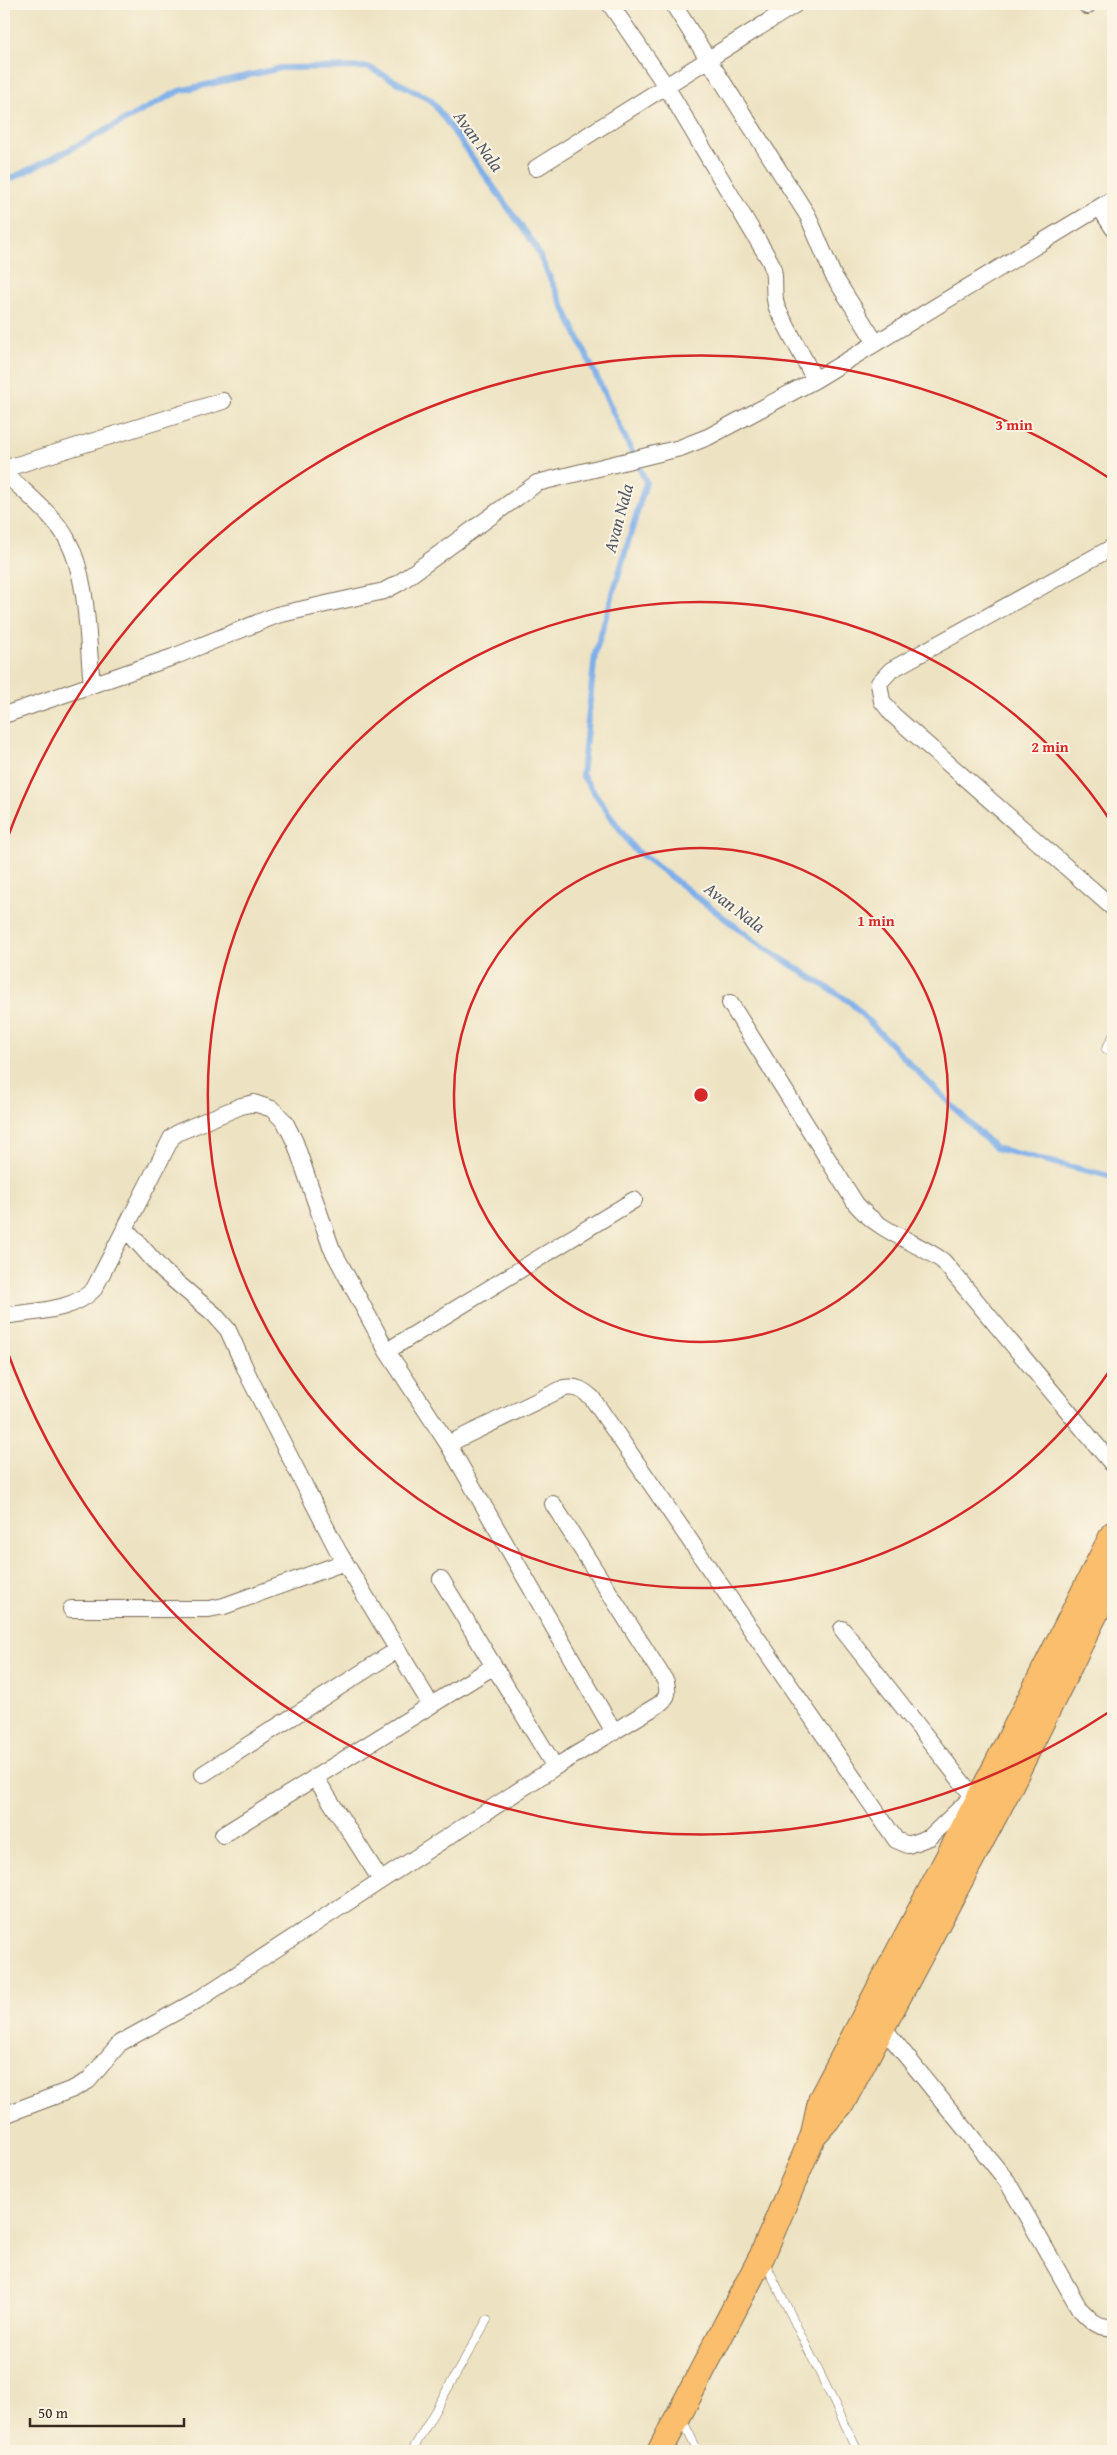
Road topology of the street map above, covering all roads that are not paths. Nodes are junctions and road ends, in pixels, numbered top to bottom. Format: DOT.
graph roads {
  1 [pos="610,4"];
  2 [pos="673,4"];
  3 [pos="796,4"];
  4 [pos="707,60"];
  5 [pos="666,86"];
  6 [pos="536,168"];
  7 [pos="1107,204"];
  8 [pos="1113,228"];
  9 [pos="876,344"];
  10 [pos="815,380"];
  11 [pos="223,401"];
  12 [pos="4,470"];
  13 [pos="1113,547"];
  14 [pos="92,685"];
  15 [pos="4,715"];
  16 [pos="1113,908"];
  17 [pos="730,1003"];
  18 [pos="1113,1036"];
  19 [pos="1106,1049"];
  20 [pos="634,1200"];
  21 [pos="125,1228"];
  22 [pos="4,1316"];
  23 [pos="387,1351"];
  24 [pos="448,1444"];
  25 [pos="1113,1465"];
  26 [pos="553,1504"];
  27 [pos="1113,1534"];
  28 [pos="345,1562"];
  29 [pos="1113,1578"];
  30 [pos="441,1579"];
  31 [pos="71,1609"];
  32 [pos="842,1629"];
  33 [pos="398,1650"];
  34 [pos="494,1666"];
  35 [pos="431,1705"];
  36 [pos="614,1732"];
  37 [pos="555,1767"];
  38 [pos="203,1774"];
  39 [pos="315,1777"];
  40 [pos="980,1806"];
  41 [pos="223,1835"];
  42 [pos="380,1879"];
  43 [pos="875,2018"];
  44 [pos="4,2115"];
  45 [pos="762,2256"];
  46 [pos="487,2320"];
  47 [pos="1113,2327"];
  48 [pos="680,2415"];
  49 [pos="412,2451"];
  50 [pos="660,2451"];
  51 [pos="698,2451"];
  52 [pos="858,2451"];
  1 -- 5 [label="street"];
  2 -- 4 [label="street"];
  3 -- 4 [label="street"];
  4 -- 5 [label="street"];
  4 -- 9 [label="street"];
  5 -- 6 [label="street"];
  5 -- 10 [label="street"];
  7 -- 8 [label="street"];
  7 -- 9 [label="street"];
  9 -- 10 [label="street"];
  10 -- 14 [label="street"];
  11 -- 12 [label="street"];
  12 -- 14 [label="street"];
  13 -- 16 [label="street"];
  14 -- 15 [label="street"];
  17 -- 25 [label="street"];
  18 -- 19 [label="lane"];
  20 -- 23 [label="street"];
  21 -- 22 [label="street"];
  21 -- 23 [label="street"];
  21 -- 28 [label="street"];
  23 -- 24 [label="street"];
  24 -- 36 [label="street"];
  24 -- 40 [label="street"];
  26 -- 36 [label="street"];
  27 -- 40 [label="main road"];
  28 -- 31 [label="street"];
  28 -- 33 [label="street"];
  29 -- 40 [label="main road"];
  30 -- 34 [label="street"];
  32 -- 40 [label="street"];
  33 -- 35 [label="street"];
  33 -- 38 [label="street"];
  34 -- 35 [label="street"];
  34 -- 37 [label="street"];
  35 -- 39 [label="street"];
  36 -- 37 [label="street"];
  37 -- 42 [label="street"];
  39 -- 41 [label="street"];
  39 -- 42 [label="street"];
  40 -- 43 [label="main road"];
  42 -- 44 [label="street"];
  43 -- 45 [label="main road"];
  43 -- 47 [label="street"];
  45 -- 48 [label="main road"];
  45 -- 52 [label="lane"];
  46 -- 49 [label="lane"];
  48 -- 50 [label="main road"];
  48 -- 51 [label="lane"];
}
